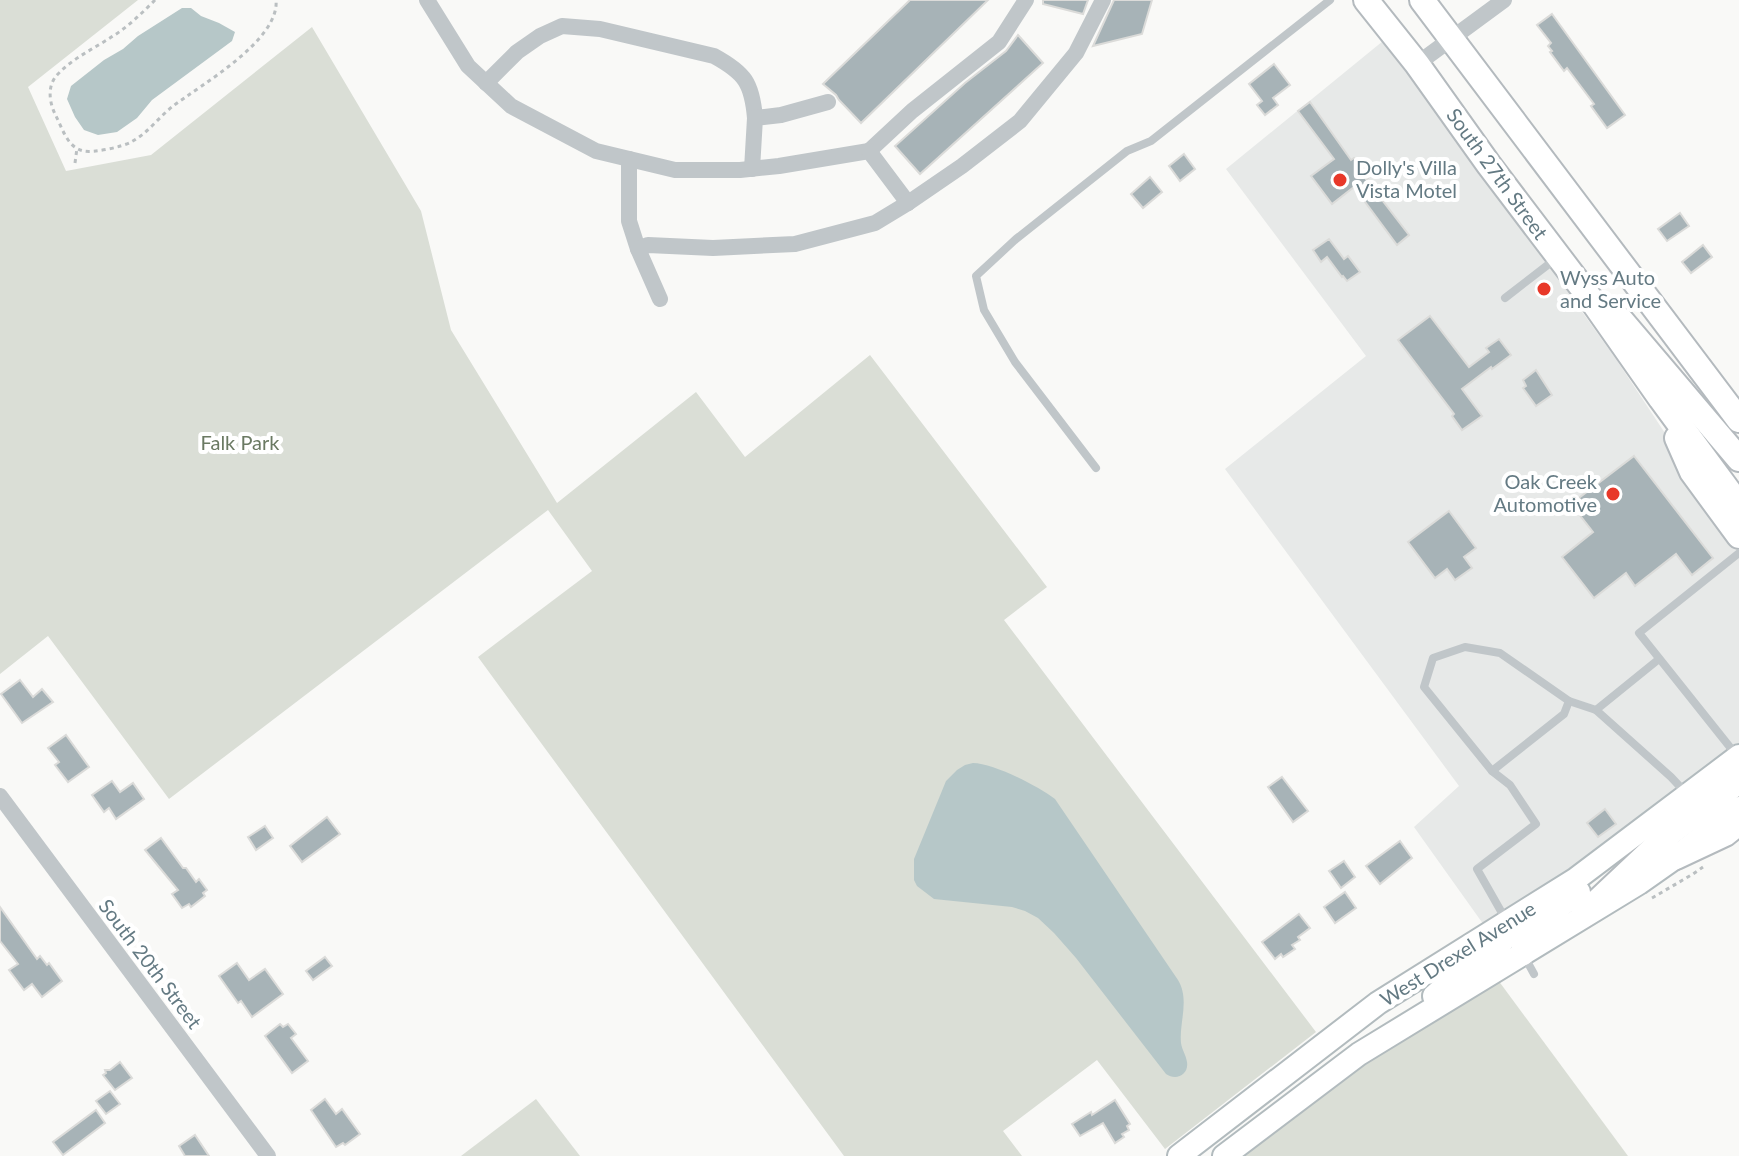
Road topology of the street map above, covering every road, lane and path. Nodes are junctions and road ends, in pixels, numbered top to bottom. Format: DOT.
graph roads {
  1 [pos="155,0"];
  2 [pos="276,0"];
  3 [pos="427,0"];
  4 [pos="1026,0"];
  5 [pos="1103,0"];
  6 [pos="1330,0"];
  7 [pos="1366,0"];
  8 [pos="1422,0"];
  9 [pos="1504,0"];
  10 [pos="1452,40"];
  11 [pos="1417,64"];
  12 [pos="486,83"];
  13 [pos="828,102"];
  14 [pos="755,118"];
  15 [pos="77,148"];
  16 [pos="869,151"];
  17 [pos="629,159"];
  18 [pos="75,163"];
  19 [pos="752,169"];
  20 [pos="908,203"];
  21 [pos="638,249"];
  22 [pos="1558,256"];
  23 [pos="1505,298"];
  24 [pos="660,299"];
  25 [pos="1593,302"];
  26 [pos="1661,399"];
  27 [pos="1739,420"];
  28 [pos="1739,459"];
  29 [pos="1096,468"];
  30 [pos="1739,505"];
  31 [pos="1739,536"];
  32 [pos="1739,553"];
  33 [pos="1659,659"];
  34 [pos="1569,701"];
  35 [pos="1596,710"];
  36 [pos="1739,765"];
  37 [pos="1492,771"];
  38 [pos="1688,795"];
  39 [pos="0,796"];
  40 [pos="1739,808"];
  41 [pos="5,814"];
  42 [pos="1739,823"];
  43 [pos="1649,825"];
  44 [pos="1676,857"];
  45 [pos="1583,915"];
  46 [pos="1508,923"];
  47 [pos="1523,954"];
  48 [pos="1534,974"];
  49 [pos="1408,1022"];
  50 [pos="268,1156"];
  51 [pos="1179,1156"];
  52 [pos="1224,1156"];
  1 -- 15 [label="path"];
  2 -- 15 [label="path"];
  3 -- 12 [label="street"];
  4 -- 16 [label="street"];
  5 -- 20 [label="street"];
  6 -- 29 [label="lane"];
  7 -- 11 [label="main road, South 27th Street"];
  8 -- 10 [label="main road"];
  9 -- 10 [label="street"];
  10 -- 11 [label="street"];
  10 -- 27 [label="main road"];
  11 -- 22 [label="main road, South 27th Street"];
  12 -- 14 [label="street"];
  12 -- 17 [label="street"];
  13 -- 14 [label="street"];
  14 -- 19 [label="street"];
  15 -- 18 [label="path"];
  16 -- 19 [label="street"];
  16 -- 20 [label="street"];
  17 -- 19 [label="street"];
  17 -- 21 [label="street"];
  20 -- 21 [label="street"];
  21 -- 24 [label="street"];
  22 -- 23 [label="lane"];
  22 -- 25 [label="main road, South 27th Street"];
  25 -- 26 [label="main road, South 27th Street"];
  25 -- 28 [label="main road"];
  26 -- 30 [label="main road, South 27th Street"];
  26 -- 31 [label="main road"];
  32 -- 33 [label="lane"];
  33 -- 35 [label="lane"];
  33 -- 36 [label="lane"];
  34 -- 35 [label="lane"];
  34 -- 37 [label="lane"];
  34 -- 37 [label="lane"];
  35 -- 38 [label="lane"];
  36 -- 38 [label="street, West Drexel Avenue"];
  36 -- 45 [label="main road"];
  37 -- 46 [label="lane"];
  38 -- 43 [label="street, West Drexel Avenue"];
  39 -- 41 [label="street, South 20th Street"];
  40 -- 44 [label="street, West Drexel Avenue"];
  41 -- 50 [label="street, South 20th Street"];
  42 -- 44 [label="main road"];
  43 -- 46 [label="street, West Drexel Avenue"];
  43 -- 47 [label="street"];
  44 -- 45 [label="street, West Drexel Avenue"];
  45 -- 47 [label="street, West Drexel Avenue"];
  46 -- 47 [label="lane"];
  46 -- 49 [label="street"];
  46 -- 51 [label="street, West Drexel Avenue"];
  47 -- 48 [label="lane"];
  47 -- 49 [label="street, West Drexel Avenue"];
  49 -- 52 [label="street, West Drexel Avenue"];
}
